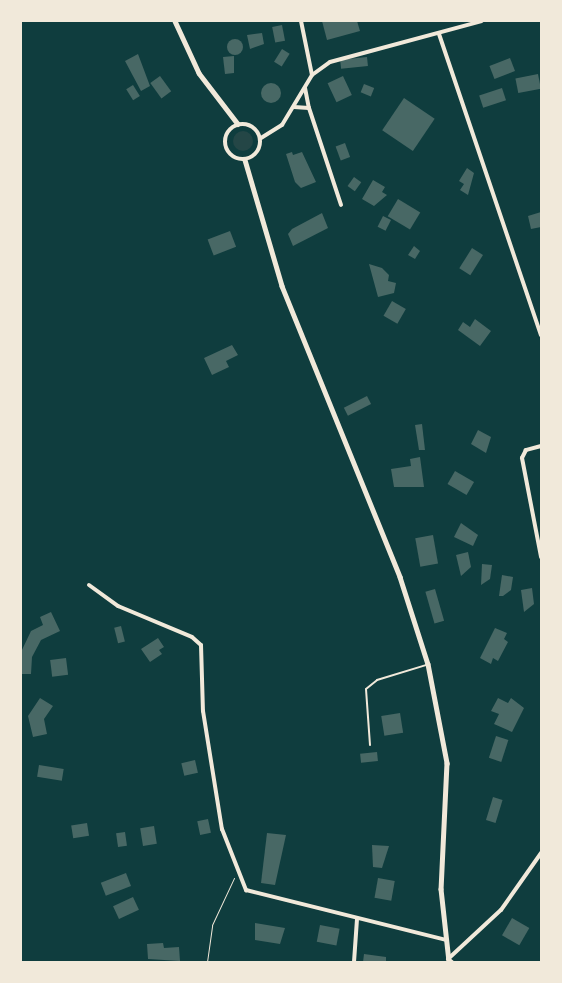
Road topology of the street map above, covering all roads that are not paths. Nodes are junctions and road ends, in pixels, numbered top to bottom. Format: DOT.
graph roads {
  1 [pos="175,21"];
  2 [pos="301,21"];
  3 [pos="482,21"];
  4 [pos="469,23"];
  5 [pos="440,34"];
  6 [pos="312,75"];
  7 [pos="305,88"];
  8 [pos="294,107"];
  9 [pos="308,108"];
  10 [pos="238,124"];
  11 [pos="261,138"];
  12 [pos="245,160"];
  13 [pos="341,205"];
  14 [pos="541,335"];
  15 [pos="541,446"];
  16 [pos="541,557"];
  17 [pos="89,584"];
  18 [pos="428,664"];
  19 [pos="370,745"];
  20 [pos="541,853"];
  21 [pos="357,919"];
  22 [pos="446,940"];
  23 [pos="450,961"];
  24 [pos="354,962"];
  1 -- 10 [label="street"];
  2 -- 6 [label="street"];
  3 -- 4 [label="street"];
  4 -- 5 [label="street"];
  5 -- 6 [label="street"];
  5 -- 14 [label="street"];
  6 -- 7 [label="street"];
  7 -- 8 [label="street"];
  7 -- 9 [label="street"];
  8 -- 9 [label="street"];
  8 -- 11 [label="street"];
  9 -- 13 [label="street"];
  10 -- 11 [label="street"];
  10 -- 12 [label="street"];
  11 -- 12 [label="street"];
  12 -- 18 [label="street"];
  15 -- 16 [label="street"];
  17 -- 21 [label="street"];
  18 -- 19 [label="lane"];
  18 -- 22 [label="street"];
  20 -- 23 [label="street"];
  21 -- 22 [label="street"];
  21 -- 24 [label="street"];
  22 -- 23 [label="street"];
}
